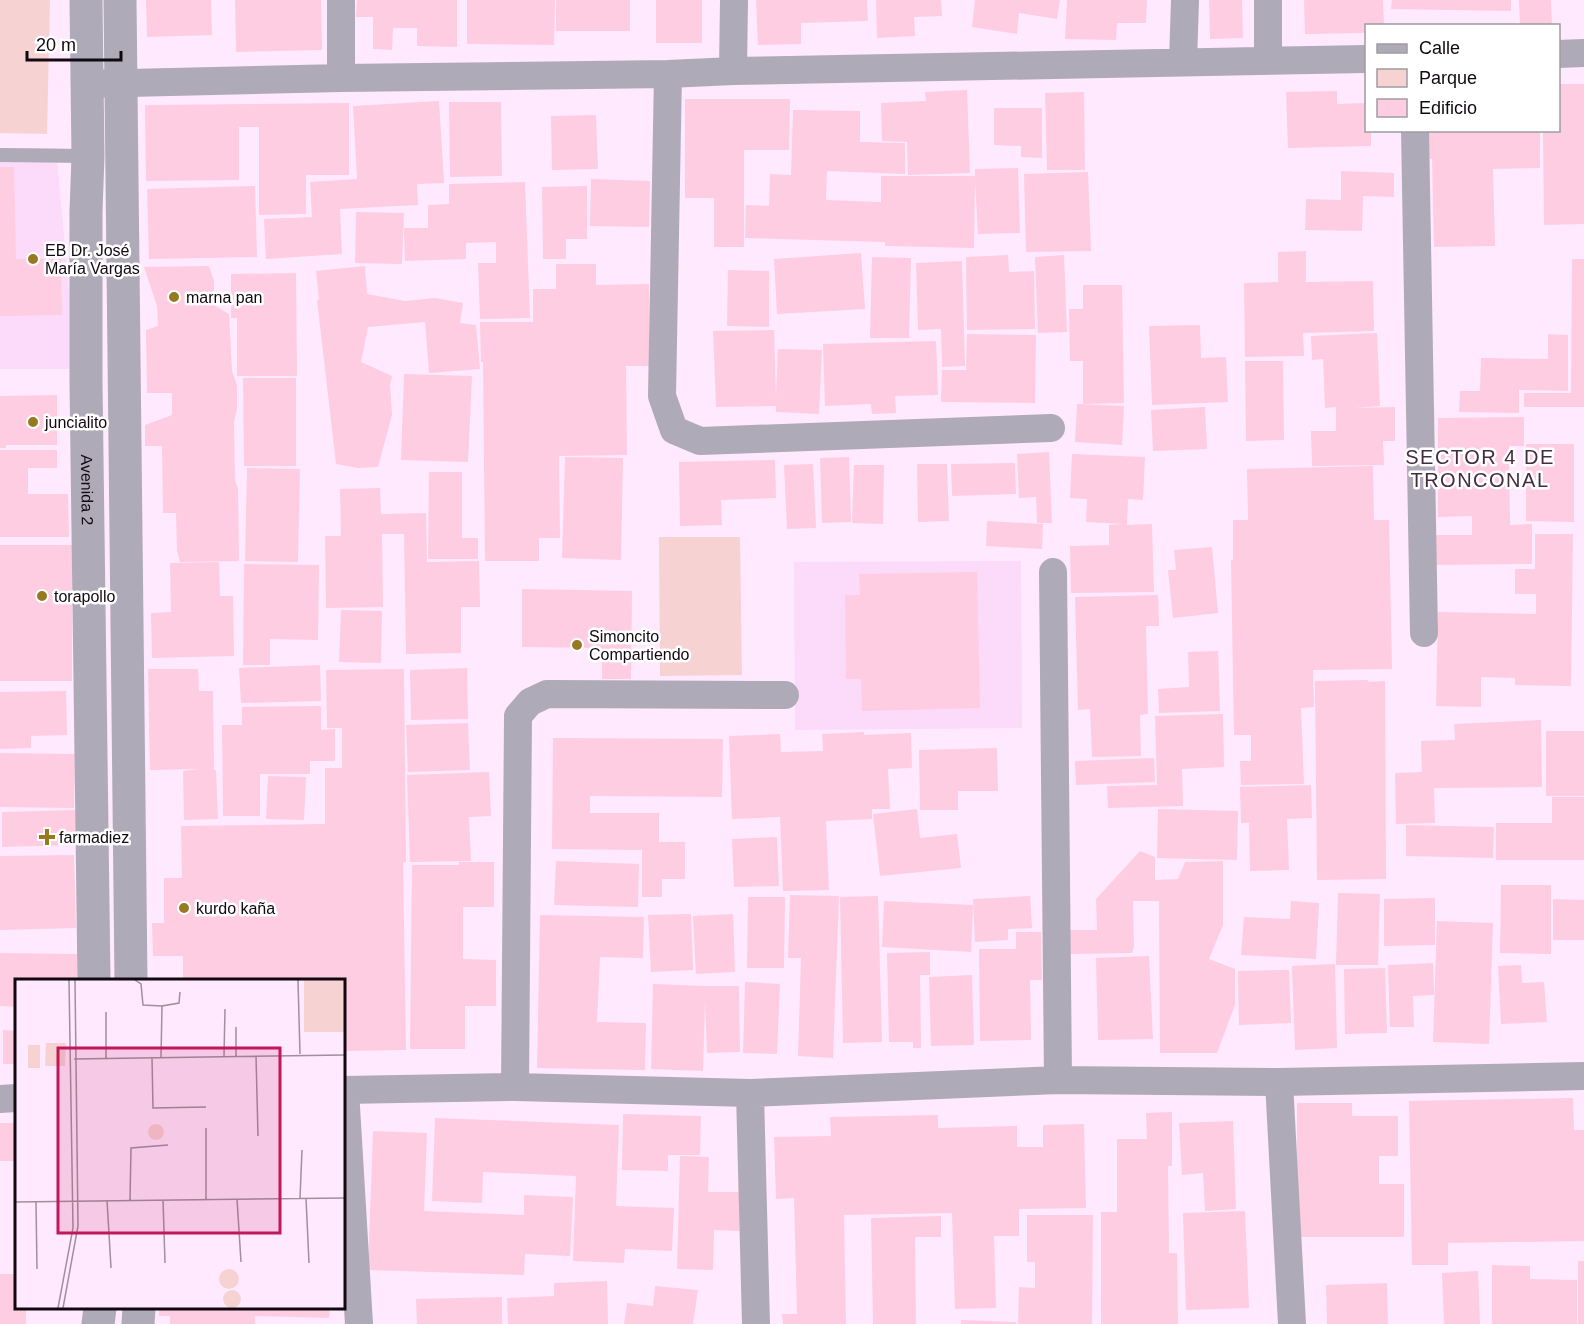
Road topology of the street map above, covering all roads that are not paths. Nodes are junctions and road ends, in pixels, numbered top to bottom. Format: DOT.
graph roads {
  1 [pos="86,0"];
  2 [pos="120,0"];
  3 [pos="341,0"];
  4 [pos="734,0"];
  5 [pos="1185,0"];
  6 [pos="1268,0"];
  7 [pos="1584,53"];
  8 [pos="1560,54"];
  9 [pos="1365,59"];
  10 [pos="1268,61"];
  11 [pos="1183,62"];
  12 [pos="733,71"];
  13 [pos="668,74"];
  14 [pos="341,78"];
  15 [pos="120,83"];
  16 [pos="86,84"];
  17 [pos="1414,132"];
  18 [pos="0,155"];
  19 [pos="88,156"];
  20 [pos="1051,428"];
  21 [pos="1053,572"];
  22 [pos="1424,633"];
  23 [pos="785,695"];
  24 [pos="94,979"];
  25 [pos="131,979"];
  26 [pos="1584,1076"];
  27 [pos="1058,1080"];
  28 [pos="1279,1082"];
  29 [pos="514,1087"];
  30 [pos="345,1090"];
  31 [pos="750,1093"];
  32 [pos="345,1107"];
  33 [pos="100,1309"];
  34 [pos="139,1309"];
  35 [pos="98,1324"];
  36 [pos="138,1324"];
  37 [pos="358,1324"];
  38 [pos="756,1324"];
  39 [pos="1292,1324"];
  1 -- 16 [label="street, Avenida 2"];
  2 -- 15 [label="street"];
  3 -- 14 [label="street"];
  4 -- 12 [label="street"];
  5 -- 11 [label="street"];
  6 -- 10 [label="street"];
  7 -- 8 [label="street"];
  9 -- 10 [label="street"];
  10 -- 11 [label="street"];
  11 -- 12 [label="street"];
  12 -- 13 [label="street"];
  13 -- 14 [label="street"];
  13 -- 20 [label="street"];
  14 -- 15 [label="street"];
  15 -- 16 [label="street"];
  15 -- 25 [label="street"];
  16 -- 19 [label="street, Avenida 2"];
  17 -- 22 [label="street"];
  18 -- 19 [label="lane"];
  19 -- 24 [label="street, Avenida 2"];
  21 -- 27 [label="street"];
  23 -- 29 [label="street"];
  26 -- 28 [label="street"];
  27 -- 28 [label="street"];
  27 -- 31 [label="street"];
  28 -- 39 [label="street"];
  29 -- 30 [label="street"];
  29 -- 31 [label="street"];
  31 -- 38 [label="street"];
  32 -- 37 [label="street"];
  33 -- 35 [label="street"];
  34 -- 36 [label="street"];
}
